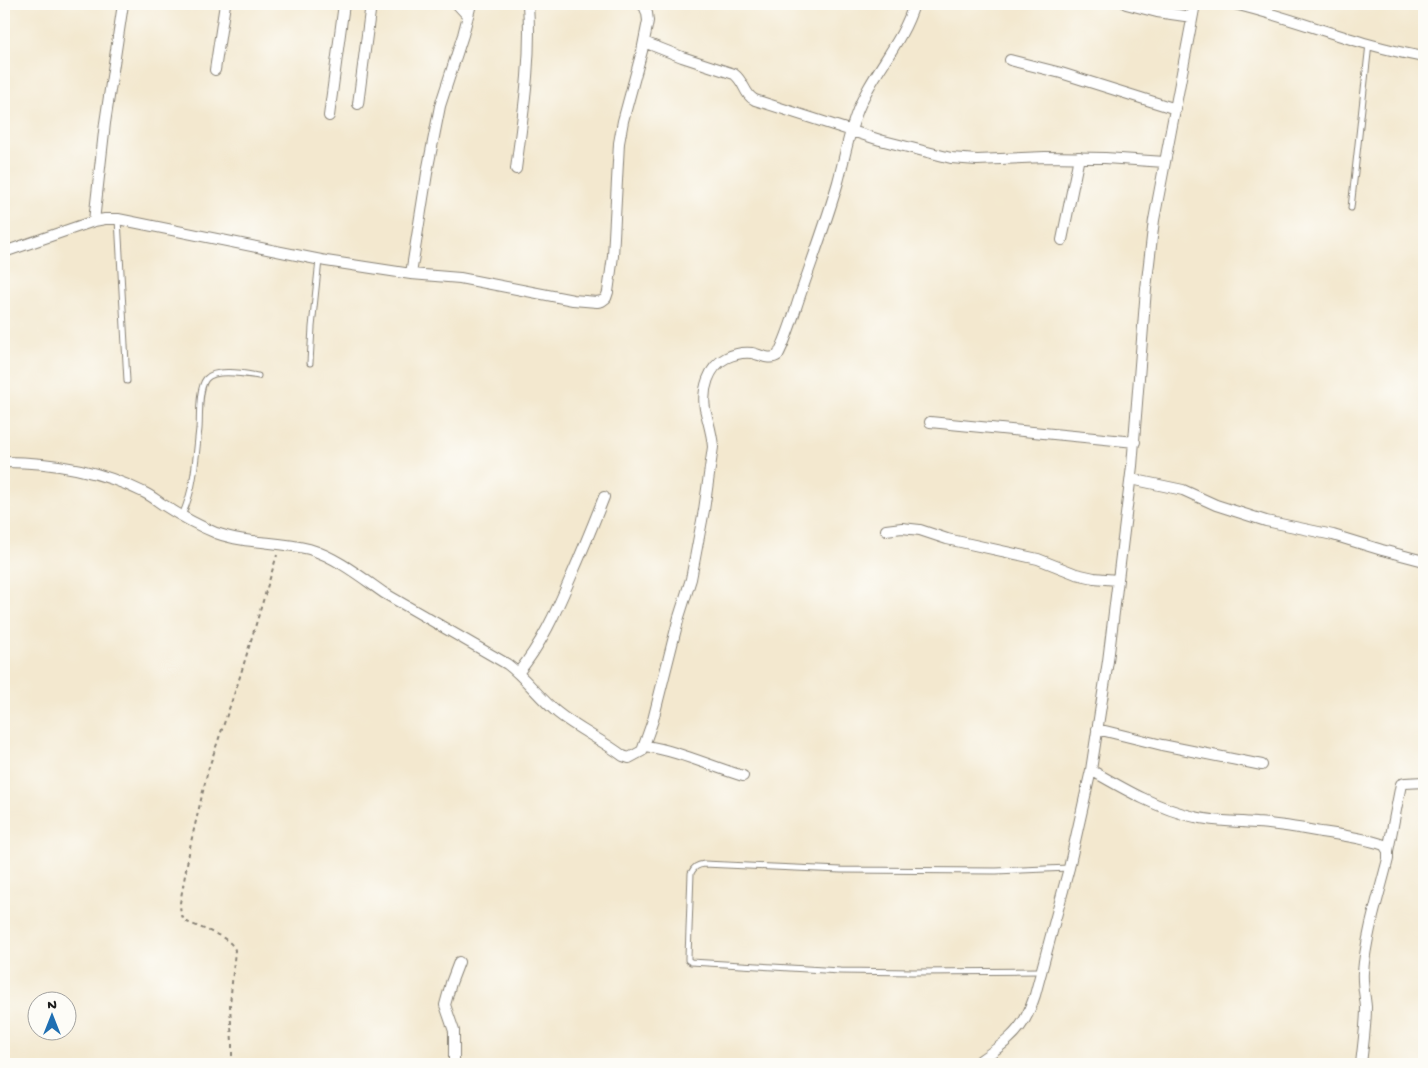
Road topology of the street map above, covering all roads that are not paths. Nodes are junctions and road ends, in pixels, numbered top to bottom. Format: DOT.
graph roads {
  1 [pos="123,4"];
  2 [pos="225,4"];
  3 [pos="344,4"];
  4 [pos="370,4"];
  5 [pos="457,4"];
  6 [pos="471,4"];
  7 [pos="528,4"];
  8 [pos="641,4"];
  9 [pos="914,4"];
  10 [pos="1126,4"];
  11 [pos="1195,4"];
  12 [pos="1234,4"];
  13 [pos="468,16"];
  14 [pos="1192,17"];
  15 [pos="644,42"];
  16 [pos="1369,44"];
  17 [pos="1424,57"];
  18 [pos="1010,60"];
  19 [pos="215,70"];
  20 [pos="358,104"];
  21 [pos="1176,109"];
  22 [pos="330,116"];
  23 [pos="851,131"];
  24 [pos="1079,157"];
  25 [pos="1165,162"];
  26 [pos="516,169"];
  27 [pos="1351,208"];
  28 [pos="118,219"];
  29 [pos="94,220"];
  30 [pos="1062,240"];
  31 [pos="4,252"];
  32 [pos="319,259"];
  33 [pos="412,274"];
  34 [pos="310,363"];
  35 [pos="258,376"];
  36 [pos="127,381"];
  37 [pos="930,422"];
  38 [pos="1134,442"];
  39 [pos="4,462"];
  40 [pos="1131,479"];
  41 [pos="604,497"];
  42 [pos="182,516"];
  43 [pos="886,530"];
  44 [pos="1424,561"];
  45 [pos="1118,580"];
  46 [pos="518,673"];
  47 [pos="1097,729"];
  48 [pos="645,746"];
  49 [pos="1262,764"];
  50 [pos="1091,770"];
  51 [pos="743,776"];
  52 [pos="1424,782"];
  53 [pos="1388,851"];
  54 [pos="1069,868"];
  55 [pos="459,962"];
  56 [pos="1042,971"];
  57 [pos="454,1064"];
  58 [pos="975,1064"];
  59 [pos="1361,1064"];
  1 -- 29 [label="street"];
  2 -- 19 [label="street"];
  3 -- 22 [label="street"];
  4 -- 20 [label="street"];
  5 -- 13 [label="street"];
  6 -- 13 [label="street"];
  7 -- 26 [label="street"];
  8 -- 15 [label="street"];
  9 -- 23 [label="street"];
  10 -- 14 [label="street"];
  11 -- 14 [label="street"];
  12 -- 16 [label="street"];
  13 -- 33 [label="street"];
  14 -- 21 [label="street"];
  15 -- 23 [label="street"];
  15 -- 33 [label="street"];
  16 -- 17 [label="street"];
  16 -- 27 [label="lane"];
  18 -- 21 [label="street"];
  21 -- 25 [label="street"];
  23 -- 24 [label="street"];
  23 -- 48 [label="street"];
  24 -- 25 [label="street"];
  24 -- 30 [label="street"];
  25 -- 38 [label="street"];
  28 -- 29 [label="street"];
  28 -- 32 [label="street"];
  28 -- 36 [label="lane"];
  29 -- 31 [label="street"];
  32 -- 33 [label="street"];
  32 -- 34 [label="lane"];
  35 -- 42 [label="lane"];
  37 -- 38 [label="street"];
  38 -- 40 [label="street"];
  39 -- 42 [label="street"];
  40 -- 44 [label="street"];
  40 -- 45 [label="street"];
  41 -- 46 [label="street"];
  42 -- 46 [label="street"];
  43 -- 45 [label="street"];
  45 -- 47 [label="street"];
  46 -- 48 [label="street"];
  47 -- 49 [label="street"];
  47 -- 50 [label="street"];
  48 -- 51 [label="street"];
  50 -- 53 [label="street"];
  50 -- 54 [label="street"];
  52 -- 53 [label="street"];
  53 -- 59 [label="street"];
  54 -- 56 [label="street"];
  54 -- 56 [label="lane"];
  55 -- 57 [label="street"];
  56 -- 58 [label="street"];
}
